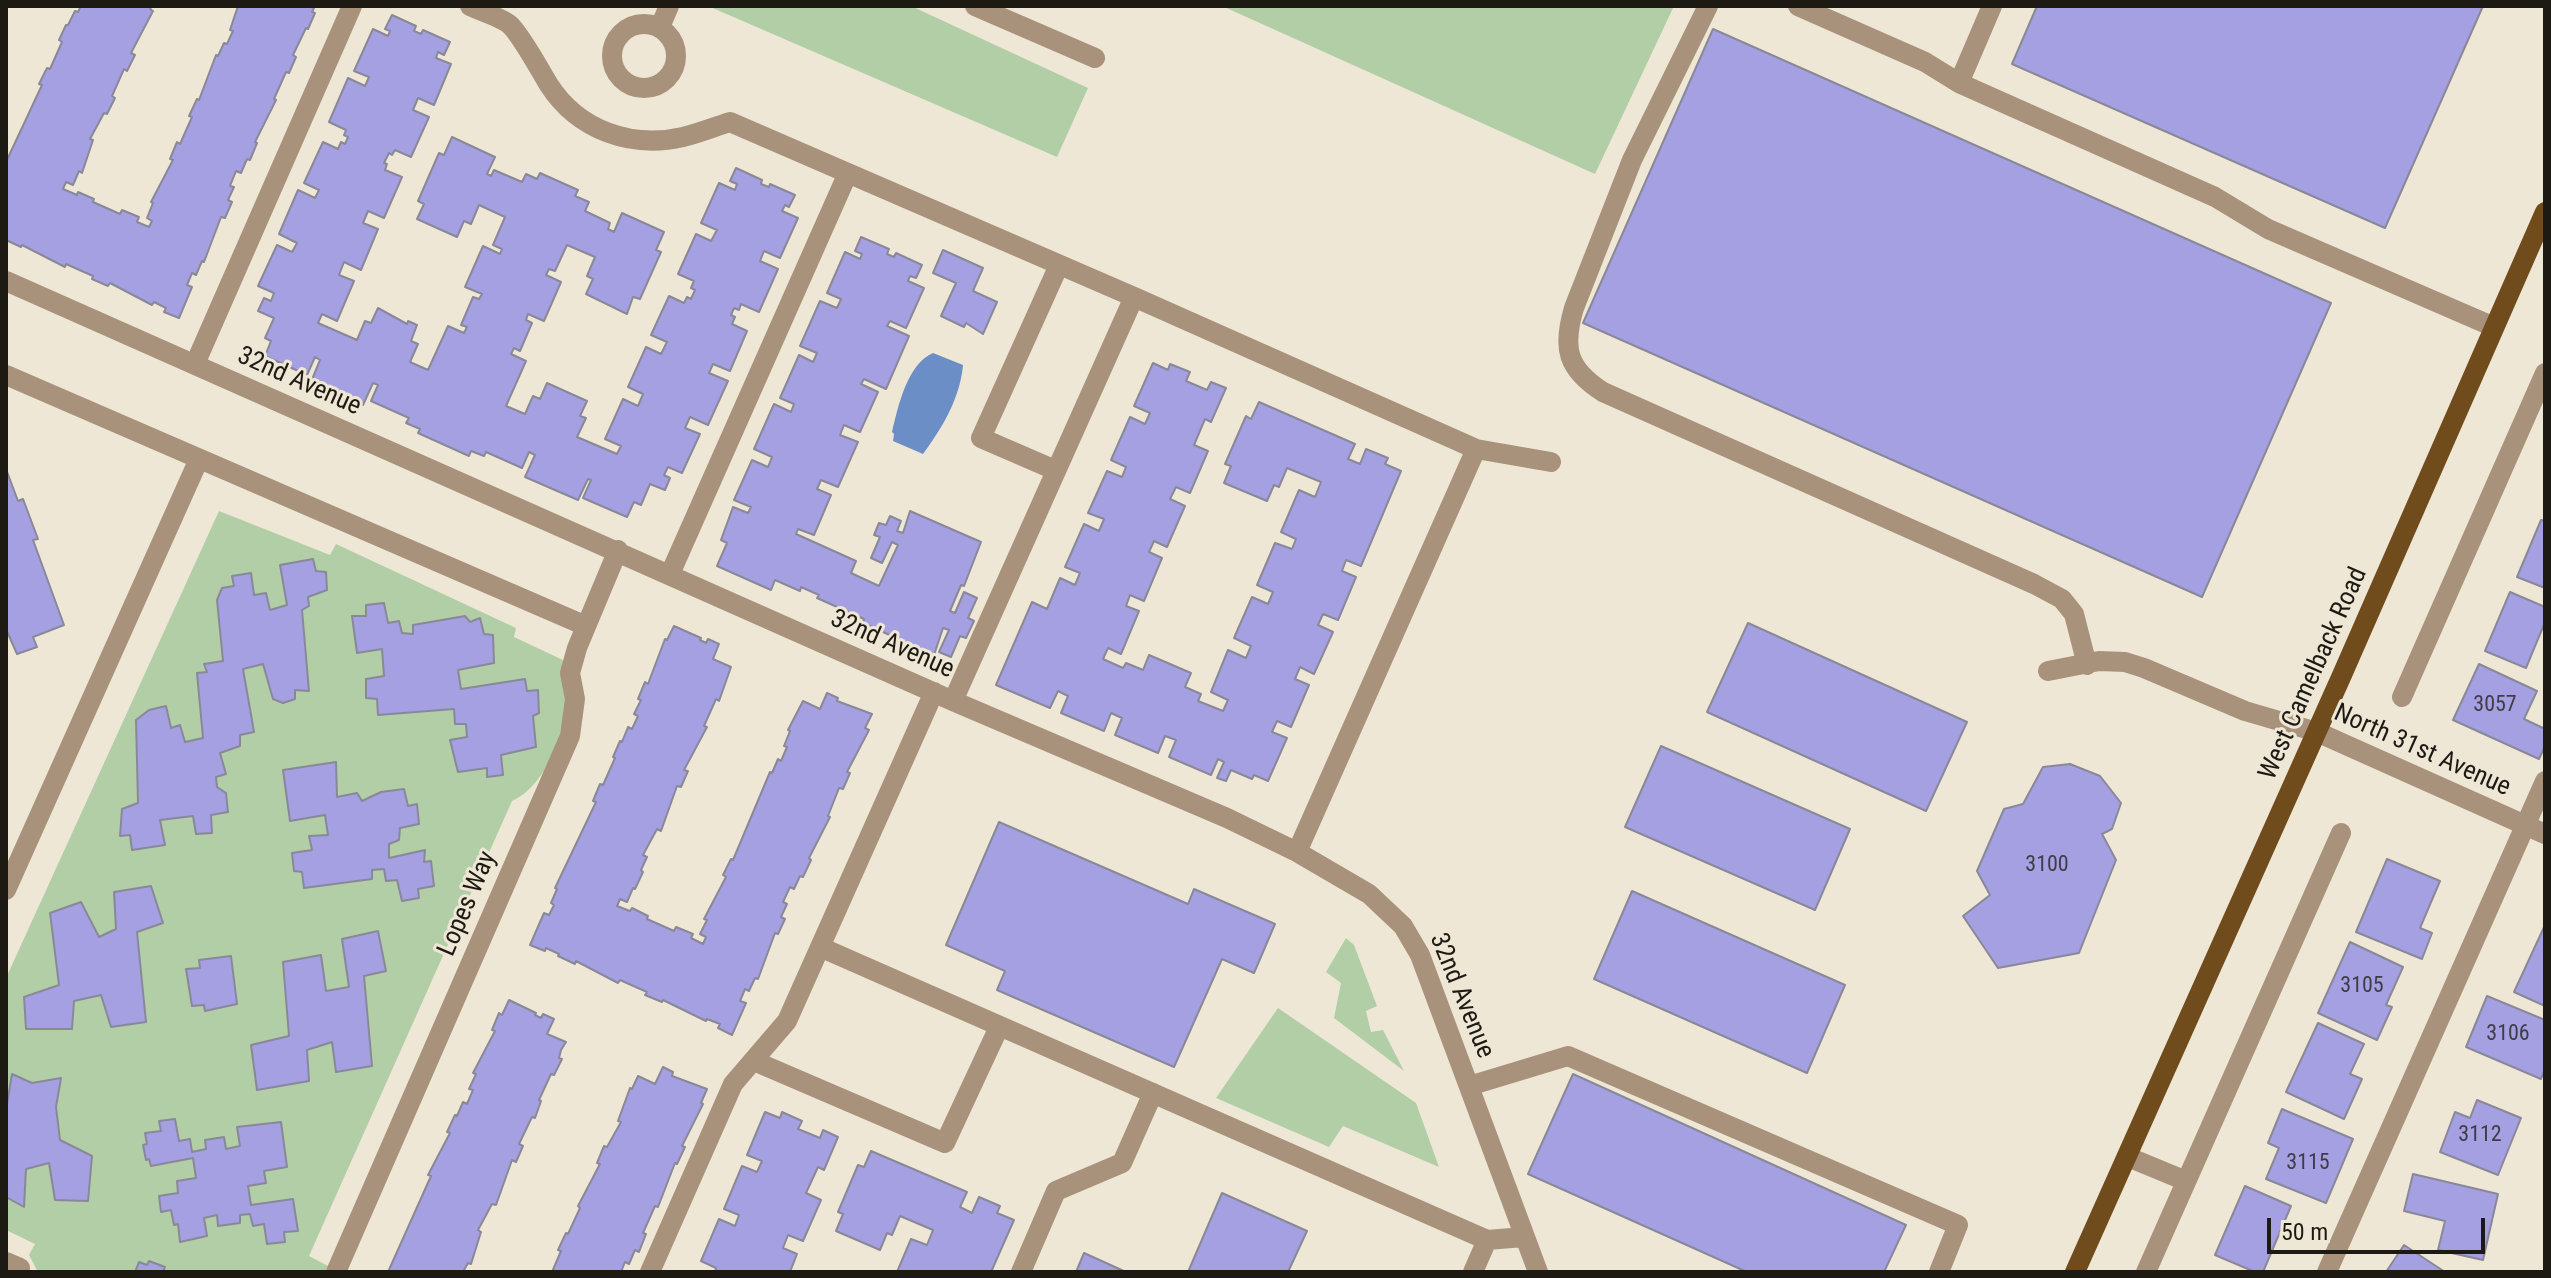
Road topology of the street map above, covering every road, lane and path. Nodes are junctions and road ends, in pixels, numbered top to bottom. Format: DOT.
graph roads {
  1 [pos="352,6"];
  2 [pos="470,6"];
  3 [pos="669,6"];
  4 [pos="975,6"];
  5 [pos="1708,6"];
  6 [pos="1798,6"];
  7 [pos="1992,6"];
  8 [pos="660,27"];
  9 [pos="1095,58"];
  10 [pos="1959,83"];
  11 [pos="847,175"];
  12 [pos="2545,212"];
  13 [pos="1059,265"];
  14 [pos="6,281"];
  15 [pos="1134,297"];
  16 [pos="2494,327"];
  17 [pos="195,364"];
  18 [pos="2545,373"];
  19 [pos="6,375"];
  20 [pos="1476,449"];
  21 [pos="199,459"];
  22 [pos="1551,462"];
  23 [pos="1055,470"];
  24 [pos="618,550"];
  25 [pos="670,574"];
  26 [pos="586,626"];
  27 [pos="2087,665"];
  28 [pos="2048,671"];
  29 [pos="944,697"];
  30 [pos="2402,697"];
  31 [pos="2317,732"];
  32 [pos="2545,781"];
  33 [pos="2525,825"];
  34 [pos="2341,833"];
  35 [pos="2545,834"];
  36 [pos="1297,852"];
  37 [pos="6,890"];
  38 [pos="820,947"];
  39 [pos="999,1027"];
  40 [pos="754,1061"];
  41 [pos="1469,1086"];
  42 [pos="1153,1093"];
  43 [pos="2128,1157"];
  44 [pos="2186,1181"];
  45 [pos="1524,1237"];
  46 [pos="1487,1240"];
  47 [pos="6,1262"];
  48 [pos="19,1272"];
  49 [pos="336,1272"];
  50 [pos="650,1272"];
  51 [pos="1021,1272"];
  52 [pos="1473,1272"];
  53 [pos="1538,1272"];
  54 [pos="1939,1272"];
  55 [pos="2075,1272"];
  56 [pos="2146,1272"];
  57 [pos="2327,1272"];
  1 -- 17 [label="street"];
  2 -- 11 [label="street"];
  3 -- 8 [label="street"];
  4 -- 9 [label="street"];
  5 -- 27 [label="street"];
  6 -- 10 [label="street"];
  7 -- 10 [label="street"];
  10 -- 16 [label="street"];
  11 -- 13 [label="street"];
  11 -- 25 [label="street"];
  12 -- 16 [label="main road, West Camelback Road"];
  13 -- 15 [label="street"];
  13 -- 23 [label="street"];
  14 -- 17 [label="street, 32nd Avenue"];
  15 -- 20 [label="street"];
  15 -- 23 [label="street"];
  16 -- 31 [label="main road, West Camelback Road"];
  17 -- 24 [label="street, 32nd Avenue"];
  18 -- 30 [label="street"];
  19 -- 21 [label="street"];
  20 -- 22 [label="street"];
  20 -- 36 [label="street"];
  21 -- 26 [label="street"];
  21 -- 37 [label="street"];
  23 -- 29 [label="street"];
  24 -- 25 [label="street, 32nd Avenue"];
  24 -- 26 [label="street, Lopes Way"];
  25 -- 29 [label="street, 32nd Avenue"];
  26 -- 49 [label="street, Lopes Way"];
  27 -- 28 [label="street, North 31st Avenue"];
  27 -- 31 [label="street, North 31st Avenue"];
  29 -- 36 [label="street, 32nd Avenue"];
  29 -- 38 [label="street"];
  31 -- 33 [label="street, North 31st Avenue"];
  31 -- 43 [label="main road, West Camelback Road"];
  32 -- 33 [label="street"];
  33 -- 35 [label="street, North 31st Avenue"];
  33 -- 57 [label="street"];
  34 -- 44 [label="street"];
  36 -- 41 [label="street, 32nd Avenue"];
  38 -- 39 [label="street"];
  38 -- 40 [label="street"];
  39 -- 40 [label="street"];
  39 -- 42 [label="street"];
  40 -- 50 [label="street"];
  41 -- 45 [label="street, 32nd Avenue"];
  41 -- 54 [label="street"];
  42 -- 46 [label="street"];
  42 -- 51 [label="street"];
  43 -- 44 [label="street"];
  43 -- 55 [label="main road, West Camelback Road"];
  44 -- 56 [label="street"];
  45 -- 46 [label="street"];
  45 -- 53 [label="street, 32nd Avenue"];
  46 -- 52 [label="street"];
  47 -- 48 [label="street"];
}
